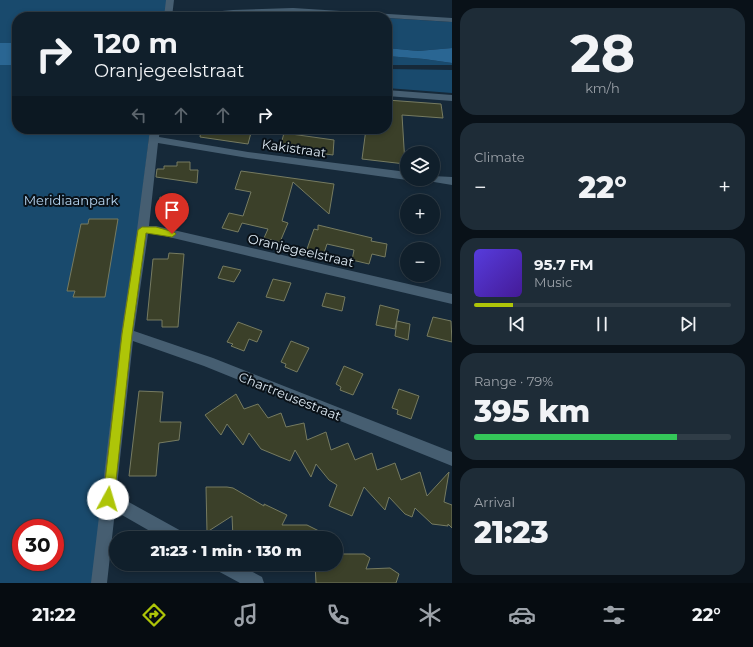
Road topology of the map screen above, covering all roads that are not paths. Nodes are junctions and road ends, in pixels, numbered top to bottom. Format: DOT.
graph roads {
  1 [pos="170,0"];
  2 [pos="169,12"];
  3 [pos="233,12"];
  4 [pos="318,12"];
  5 [pos="392,16"];
  6 [pos="452,20"];
  7 [pos="392,93"];
  8 [pos="452,98"];
  9 [pos="154,134"];
  10 [pos="400,175"];
  11 [pos="440,180"];
  12 [pos="452,181"];
  13 [pos="142,230"];
  14 [pos="452,299"];
  15 [pos="127,334"];
  16 [pos="452,459"];
  17 [pos="108,499"];
  18 [pos="164,531"];
  19 [pos="235,571"];
  20 [pos="99,583"];
  21 [pos="256,583"];
  1 -- 2 [label="street"];
  3 -- 4 [label="street"];
  5 -- 6 [label="street"];
  7 -- 8 [label="street"];
  9 -- 10 [label="street, Kakistraat"];
  9 -- 13 [label="street"];
  11 -- 12 [label="street"];
  13 -- 14 [label="street, Oranjegeelstraat"];
  13 -- 15 [label="street"];
  15 -- 16 [label="street, Chartreusestraat"];
  15 -- 17 [label="street"];
  17 -- 18 [label="street"];
  17 -- 20 [label="street"];
  19 -- 21 [label="street"];
}
